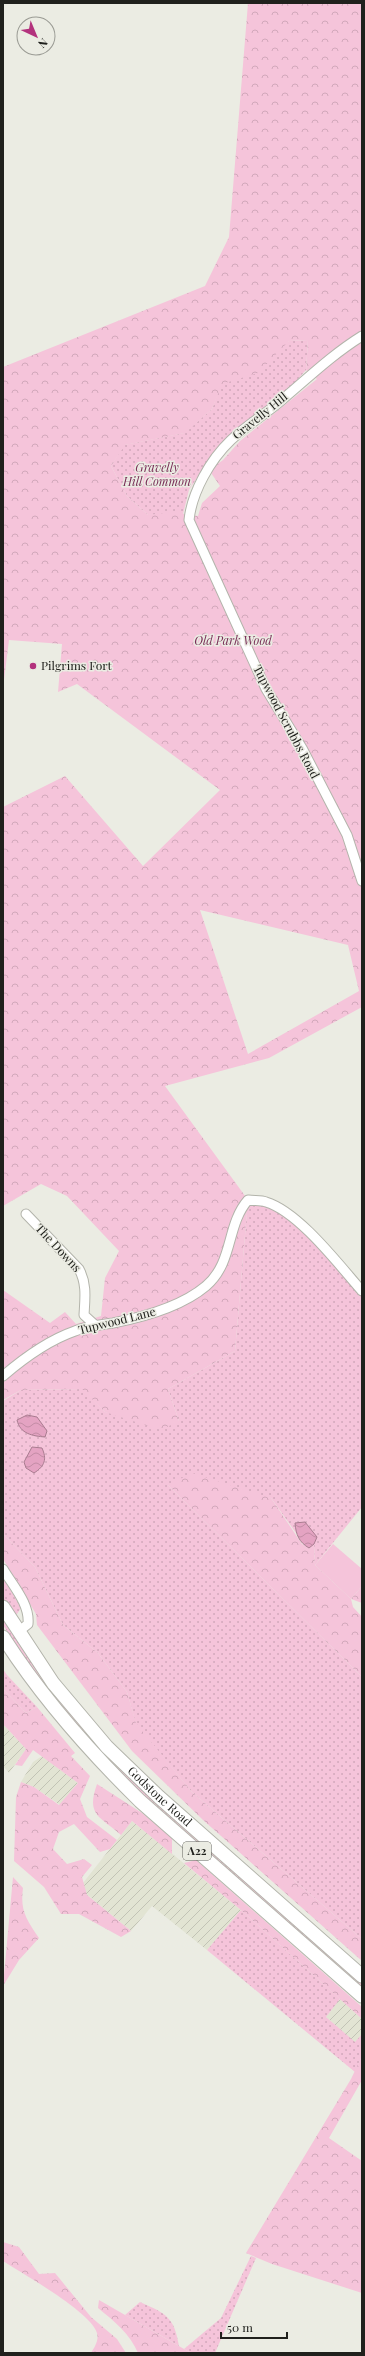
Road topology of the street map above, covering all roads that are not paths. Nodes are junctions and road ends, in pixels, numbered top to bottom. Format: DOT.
graph roads {
  1 [pos="362,336"];
  2 [pos="189,520"];
  3 [pos="362,882"];
  4 [pos="26,1214"];
  5 [pos="362,1291"];
  6 [pos="96,1326"];
  7 [pos="3,1376"];
  8 [pos="3,1570"];
  9 [pos="3,1607"];
  10 [pos="18,1632"];
  11 [pos="3,1637"];
  12 [pos="362,1976"];
  13 [pos="362,1996"];
  1 -- 2 [label="street, Gravelly Hill"];
  2 -- 3 [label="street, Tupwood Scrubbs Road"];
  4 -- 6 [label="street, The Downs"];
  5 -- 6 [label="street, Tupwood Lane"];
  6 -- 7 [label="street, Tupwood Lane"];
  8 -- 10 [label="street"];
  9 -- 10 [label="highway, Godstone Road / A22"];
  10 -- 12 [label="highway, Godstone Road / A22"];
  11 -- 13 [label="highway, Godstone Road / A22"];
}
